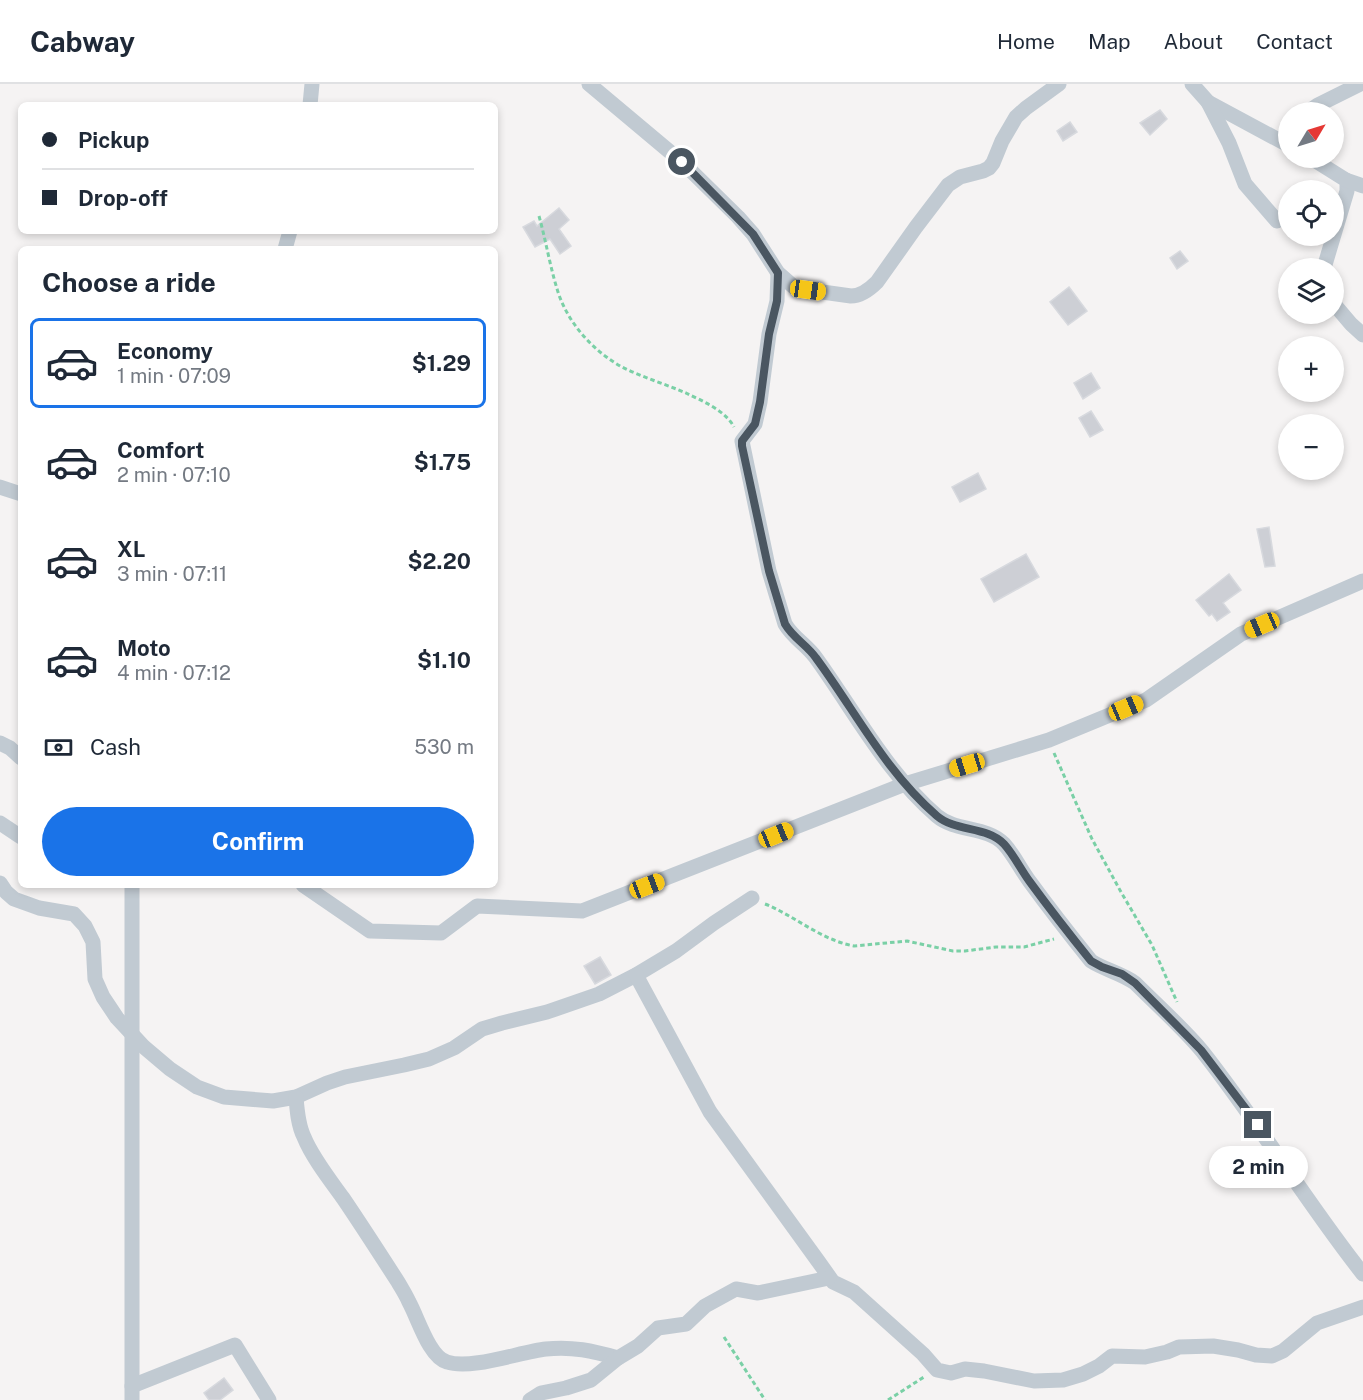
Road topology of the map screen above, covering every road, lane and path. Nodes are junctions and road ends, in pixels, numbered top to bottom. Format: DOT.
graph roads {
  1 [pos="312,84"];
  2 [pos="589,84"];
  3 [pos="1059,84"];
  4 [pos="1192,84"];
  5 [pos="1360,84"];
  6 [pos="310,102"];
  7 [pos="1208,102"];
  8 [pos="1324,102"];
  9 [pos="1278,140"];
  10 [pos="1328,168"];
  11 [pos="1346,180"];
  12 [pos="1363,186"];
  13 [pos="540,216"];
  14 [pos="1278,221"];
  15 [pos="1327,258"];
  16 [pos="778,273"];
  17 [pos="1344,316"];
  18 [pos="1363,335"];
  19 [pos="742,441"];
  20 [pos="0,487"];
  21 [pos="18,493"];
  22 [pos="1363,581"];
  23 [pos="1049,740"];
  24 [pos="0,743"];
  25 [pos="18,755"];
  26 [pos="905,784"];
  27 [pos="0,823"];
  28 [pos="18,835"];
  29 [pos="0,883"];
  30 [pos="132,888"];
  31 [pos="307,888"];
  32 [pos="752,898"];
  33 [pos="1070,934"];
  34 [pos="636,975"];
  35 [pos="1179,1006"];
  36 [pos="132,1034"];
  37 [pos="296,1097"];
  38 [pos="1363,1274"];
  39 [pos="829,1278"];
  40 [pos="1363,1307"];
  41 [pos="724,1337"];
  42 [pos="618,1358"];
  43 [pos="937,1370"];
  44 [pos="132,1393"];
  45 [pos="269,1400"];
  46 [pos="530,1400"];
  47 [pos="765,1400"];
  48 [pos="888,1400"];
  1 -- 6 [label="street"];
  2 -- 16 [label="street"];
  3 -- 16 [label="street"];
  4 -- 7 [label="street"];
  5 -- 8 [label="street"];
  7 -- 9 [label="street"];
  7 -- 14 [label="street"];
  10 -- 11 [label="street"];
  11 -- 12 [label="street"];
  11 -- 15 [label="street"];
  13 -- 19 [label="path"];
  16 -- 19 [label="street"];
  17 -- 18 [label="street"];
  19 -- 26 [label="street"];
  20 -- 21 [label="street"];
  22 -- 23 [label="street"];
  23 -- 26 [label="street"];
  23 -- 35 [label="path"];
  24 -- 25 [label="street"];
  26 -- 31 [label="street"];
  26 -- 33 [label="street"];
  27 -- 28 [label="street"];
  29 -- 36 [label="street"];
  30 -- 36 [label="street"];
  32 -- 33 [label="path"];
  32 -- 34 [label="street"];
  33 -- 38 [label="street"];
  34 -- 37 [label="street"];
  34 -- 39 [label="street"];
  36 -- 37 [label="street"];
  36 -- 44 [label="street"];
  37 -- 42 [label="street"];
  39 -- 42 [label="street"];
  39 -- 43 [label="street"];
  40 -- 43 [label="street"];
  41 -- 47 [label="path"];
  42 -- 46 [label="street"];
  43 -- 48 [label="path"];
  44 -- 45 [label="street"];
}
